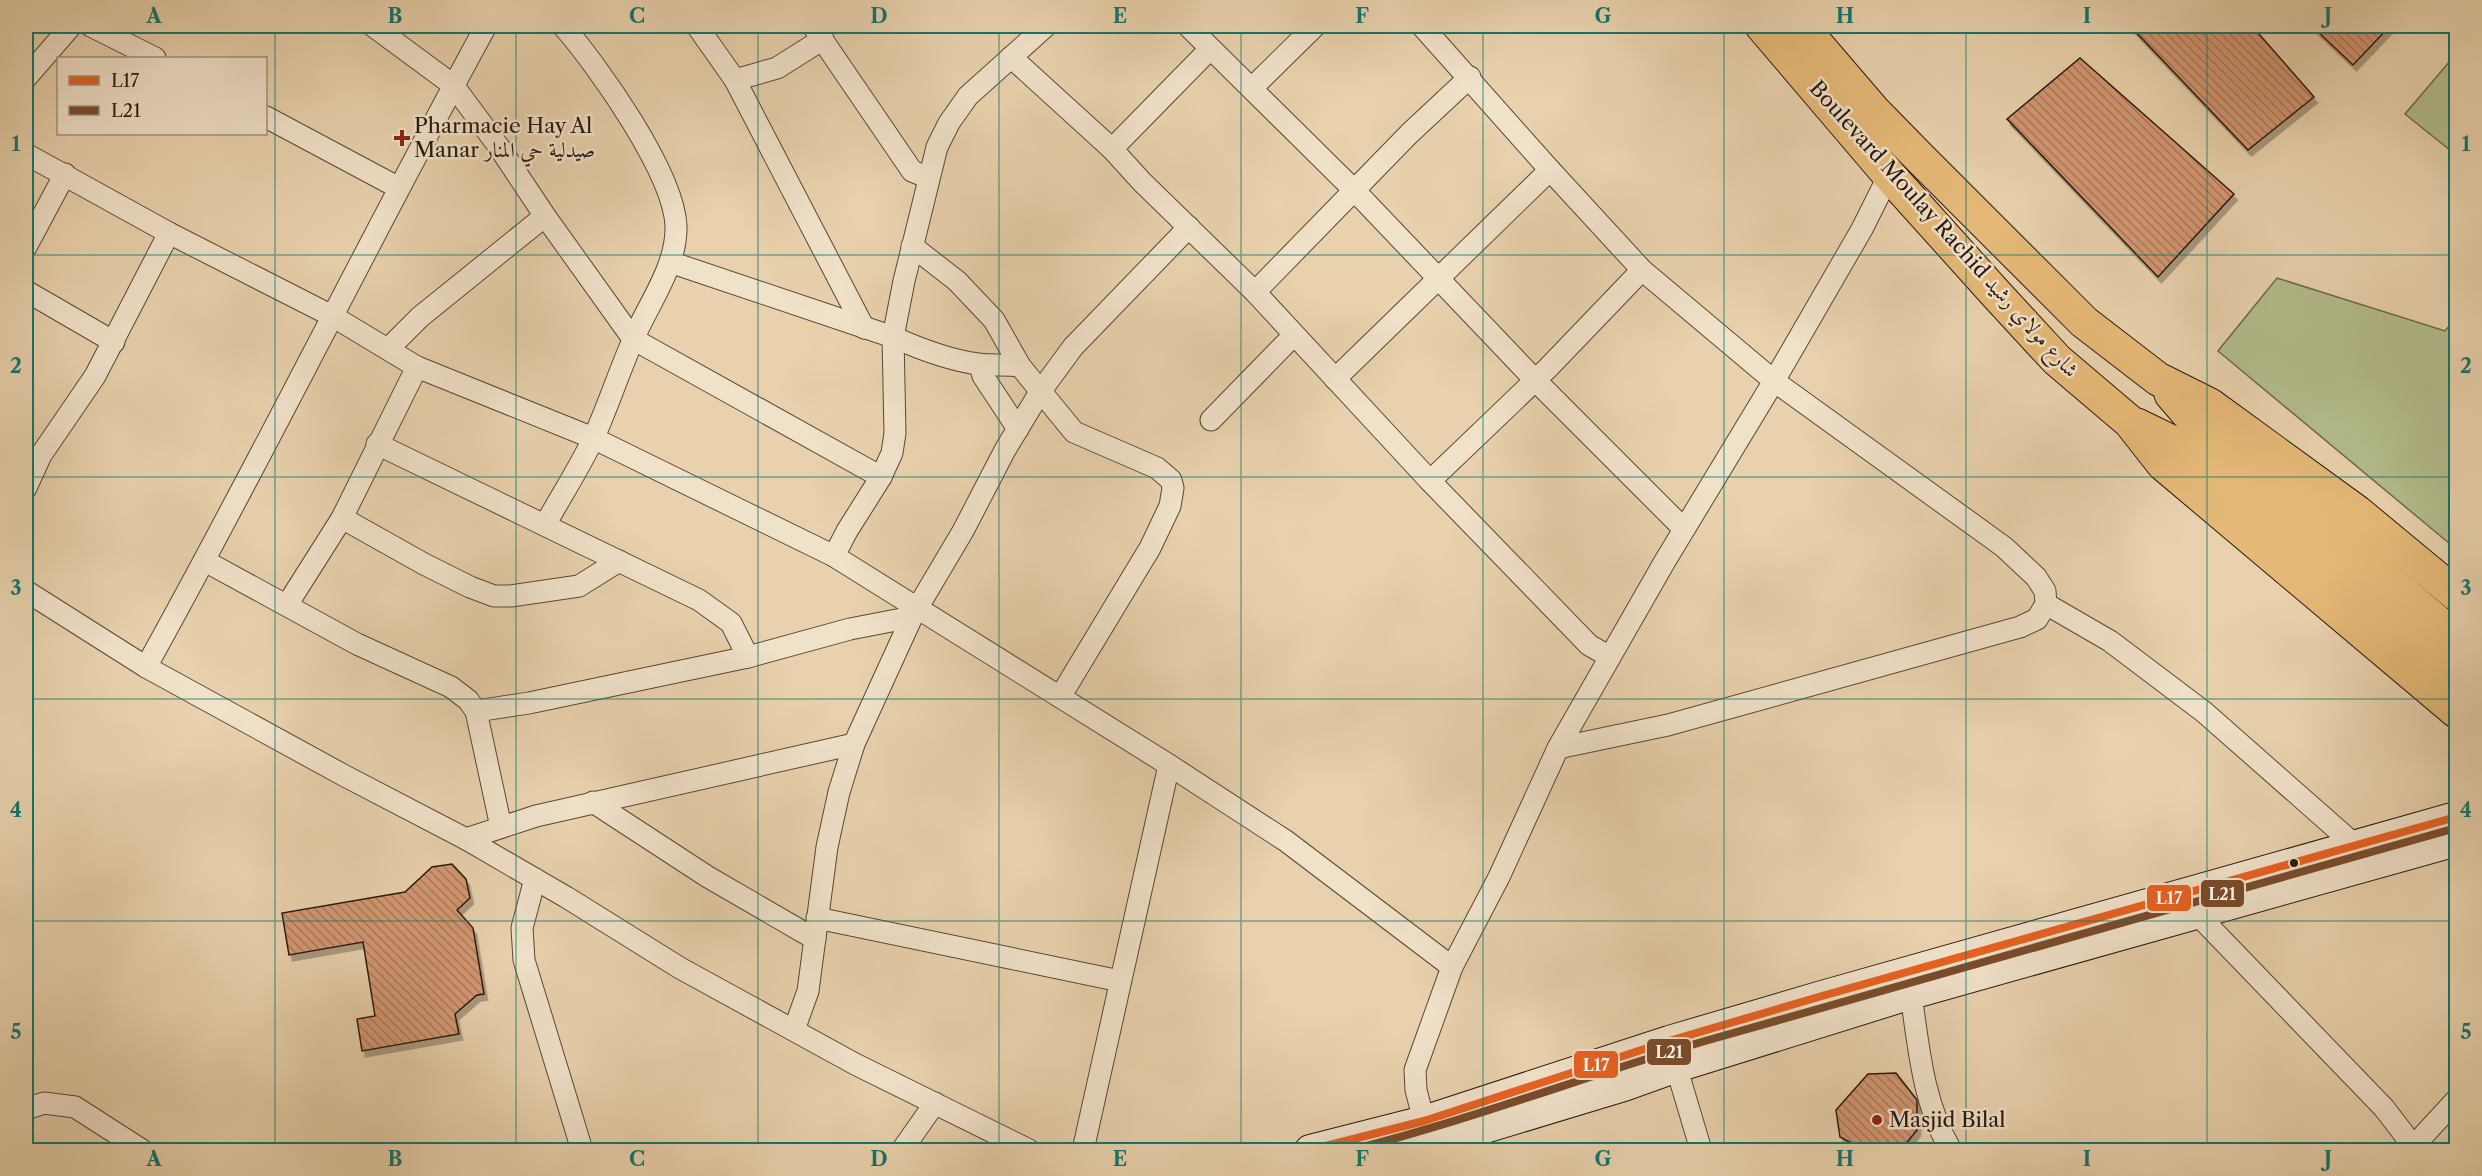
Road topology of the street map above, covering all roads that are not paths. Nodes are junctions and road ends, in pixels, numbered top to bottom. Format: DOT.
graph roads {
  1 [pos="70,26"];
  2 [pos="91,26"];
  3 [pos="373,26"];
  4 [pos="486,26"];
  5 [pos="563,26"];
  6 [pos="697,26"];
  7 [pos="1046,26"];
  8 [pos="1188,26"];
  9 [pos="1315,26"];
  10 [pos="1422,26"];
  11 [pos="1762,26"];
  12 [pos="1801,26"];
  13 [pos="818,32"];
  14 [pos="1210,49"];
  15 [pos="153,57"];
  16 [pos="1011,57"];
  17 [pos="1470,77"];
  18 [pos="26,78"];
  19 [pos="735,80"];
  20 [pos="453,85"];
  21 [pos="1252,88"];
  22 [pos="267,118"];
  23 [pos="1112,149"];
  24 [pos="26,154"];
  25 [pos="1550,170"];
  26 [pos="65,174"];
  27 [pos="1890,176"];
  28 [pos="929,178"];
  29 [pos="399,188"];
  30 [pos="1354,190"];
  31 [pos="545,216"];
  32 [pos="1189,227"];
  33 [pos="169,233"];
  34 [pos="912,246"];
  35 [pos="26,247"];
  36 [pos="670,262"];
  37 [pos="1642,270"];
  38 [pos="1439,278"];
  39 [pos="26,291"];
  40 [pos="1255,292"];
  41 [pos="333,317"];
  42 [pos="864,328"];
  43 [pos="1294,335"];
  44 [pos="893,337"];
  45 [pos="633,339"];
  46 [pos="114,342"];
  47 [pos="388,349"];
  48 [pos="980,364"];
  49 [pos="1020,366"];
  50 [pos="417,367"];
  51 [pos="1335,379"];
  52 [pos="2158,380"];
  53 [pos="1536,381"];
  54 [pos="1774,381"];
  55 [pos="1041,392"];
  56 [pos="1211,420"];
  57 [pos="2130,422"];
  58 [pos="1018,429"];
  59 [pos="593,438"];
  60 [pos="377,444"];
  61 [pos="33,449"];
  62 [pos="880,477"];
  63 [pos="1430,481"];
  64 [pos="26,488"];
  65 [pos="342,518"];
  66 [pos="545,525"];
  67 [pos="1684,529"];
  68 [pos="834,556"];
  69 [pos="205,561"];
  70 [pos="619,561"];
  71 [pos="26,591"];
  72 [pos="2457,594"];
  73 [pos="287,604"];
  74 [pos="2046,604"];
  75 [pos="915,613"];
  76 [pos="2457,638"];
  77 [pos="748,657"];
  78 [pos="1610,657"];
  79 [pos="146,667"];
  80 [pos="2457,676"];
  81 [pos="1060,697"];
  82 [pos="476,711"];
  83 [pos="2457,711"];
  84 [pos="854,744"];
  85 [pos="1558,748"];
  86 [pos="1169,765"];
  87 [pos="593,802"];
  88 [pos="2457,818"];
  89 [pos="501,827"];
  90 [pos="466,839"];
  91 [pos="2457,841"];
  92 [pos="2356,846"];
  93 [pos="535,879"];
  94 [pos="2197,914"];
  95 [pos="816,928"];
  96 [pos="1452,967"];
  97 [pos="1120,981"];
  98 [pos="1910,983"];
  99 [pos="794,1030"];
  100 [pos="1673,1054"];
  101 [pos="2457,1100"];
  102 [pos="935,1102"];
  103 [pos="26,1109"];
  104 [pos="1424,1139"];
  105 [pos="142,1150"];
  106 [pos="582,1150"];
  107 [pos="902,1150"];
  108 [pos="1029,1150"];
  109 [pos="1083,1150"];
  110 [pos="1310,1150"];
  111 [pos="1701,1150"];
  112 [pos="1951,1150"];
  113 [pos="2412,1150"];
  1 -- 18 [label="street"];
  2 -- 15 [label="street"];
  3 -- 20 [label="street"];
  4 -- 20 [label="street"];
  5 -- 36 [label="street"];
  6 -- 19 [label="street"];
  7 -- 16 [label="street"];
  8 -- 14 [label="street"];
  9 -- 21 [label="street"];
  10 -- 17 [label="street"];
  11 -- 27 [label="main road, Boulevard Moulay Rachid شارع مولاي رشيد"];
  12 -- 52 [label="main road, Boulevard Moulay Rachid شارع مولاي رشيد"];
  13 -- 19 [label="street"];
  13 -- 28 [label="street"];
  14 -- 21 [label="street"];
  14 -- 23 [label="street"];
  16 -- 23 [label="street"];
  16 -- 28 [label="street"];
  17 -- 25 [label="street"];
  17 -- 30 [label="street"];
  19 -- 42 [label="street"];
  20 -- 29 [label="street"];
  20 -- 31 [label="street"];
  21 -- 30 [label="street"];
  22 -- 29 [label="street"];
  23 -- 32 [label="street"];
  24 -- 26 [label="street"];
  25 -- 37 [label="street"];
  25 -- 38 [label="street"];
  26 -- 33 [label="street"];
  26 -- 35 [label="street"];
  27 -- 54 [label="street"];
  27 -- 57 [label="main road, Boulevard Moulay Rachid شارع مولاي رشيد"];
  28 -- 34 [label="street"];
  29 -- 41 [label="street"];
  30 -- 38 [label="street"];
  30 -- 40 [label="street"];
  31 -- 45 [label="street"];
  31 -- 47 [label="street"];
  32 -- 40 [label="street"];
  32 -- 55 [label="street"];
  33 -- 41 [label="street"];
  33 -- 46 [label="street"];
  34 -- 44 [label="street"];
  34 -- 49 [label="street"];
  36 -- 42 [label="street"];
  36 -- 45 [label="street"];
  37 -- 53 [label="street"];
  37 -- 54 [label="street"];
  38 -- 51 [label="street"];
  38 -- 53 [label="street"];
  39 -- 46 [label="street"];
  40 -- 43 [label="street"];
  41 -- 47 [label="street"];
  41 -- 69 [label="street"];
  42 -- 44 [label="street"];
  43 -- 51 [label="street"];
  43 -- 56 [label="street"];
  44 -- 48 [label="street"];
  44 -- 62 [label="street"];
  45 -- 59 [label="street"];
  45 -- 62 [label="street"];
  46 -- 61 [label="street"];
  47 -- 50 [label="street"];
  48 -- 49 [label="street"];
  48 -- 58 [label="street"];
  49 -- 55 [label="street"];
  50 -- 59 [label="street"];
  50 -- 60 [label="street"];
  51 -- 63 [label="street"];
  52 -- 72 [label="main road, Boulevard Moulay Rachid شارع مولاي رشيد"];
  52 -- 76 [label="main road"];
  53 -- 63 [label="street"];
  53 -- 67 [label="street"];
  54 -- 67 [label="street"];
  54 -- 74 [label="street"];
  55 -- 58 [label="street"];
  55 -- 81 [label="street"];
  57 -- 80 [label="main road"];
  57 -- 83 [label="main road, Boulevard Moulay Rachid شارع مولاي رشيد"];
  58 -- 75 [label="street"];
  59 -- 66 [label="street"];
  59 -- 68 [label="street"];
  60 -- 65 [label="street"];
  60 -- 66 [label="street"];
  61 -- 64 [label="street"];
  62 -- 68 [label="street"];
  63 -- 78 [label="street"];
  65 -- 70 [label="street"];
  65 -- 73 [label="street"];
  66 -- 70 [label="street"];
  67 -- 78 [label="street"];
  68 -- 75 [label="street"];
  69 -- 73 [label="street"];
  69 -- 79 [label="street"];
  70 -- 77 [label="street"];
  71 -- 79 [label="street"];
  73 -- 82 [label="street"];
  74 -- 85 [label="street"];
  74 -- 92 [label="street"];
  75 -- 77 [label="street"];
  75 -- 81 [label="street"];
  75 -- 84 [label="street"];
  77 -- 82 [label="street"];
  78 -- 85 [label="street"];
  79 -- 90 [label="street"];
  81 -- 86 [label="street"];
  82 -- 89 [label="street"];
  84 -- 87 [label="street"];
  84 -- 95 [label="street"];
  85 -- 96 [label="street"];
  86 -- 96 [label="street"];
  86 -- 97 [label="street"];
  87 -- 89 [label="street"];
  87 -- 95 [label="street"];
  88 -- 92 [label="main road"];
  89 -- 90 [label="street"];
  90 -- 93 [label="street"];
  91 -- 94 [label="main road"];
  92 -- 98 [label="main road"];
  93 -- 99 [label="street"];
  93 -- 106 [label="street"];
  94 -- 98 [label="main road"];
  94 -- 113 [label="street"];
  95 -- 97 [label="street"];
  95 -- 99 [label="street"];
  96 -- 104 [label="street"];
  97 -- 109 [label="street"];
  98 -- 100 [label="main road"];
  98 -- 112 [label="street"];
  99 -- 102 [label="street"];
  100 -- 104 [label="main road"];
  100 -- 111 [label="street"];
  101 -- 113 [label="street"];
  102 -- 107 [label="street"];
  102 -- 108 [label="street"];
  103 -- 105 [label="street"];
  104 -- 110 [label="main road"];
}
